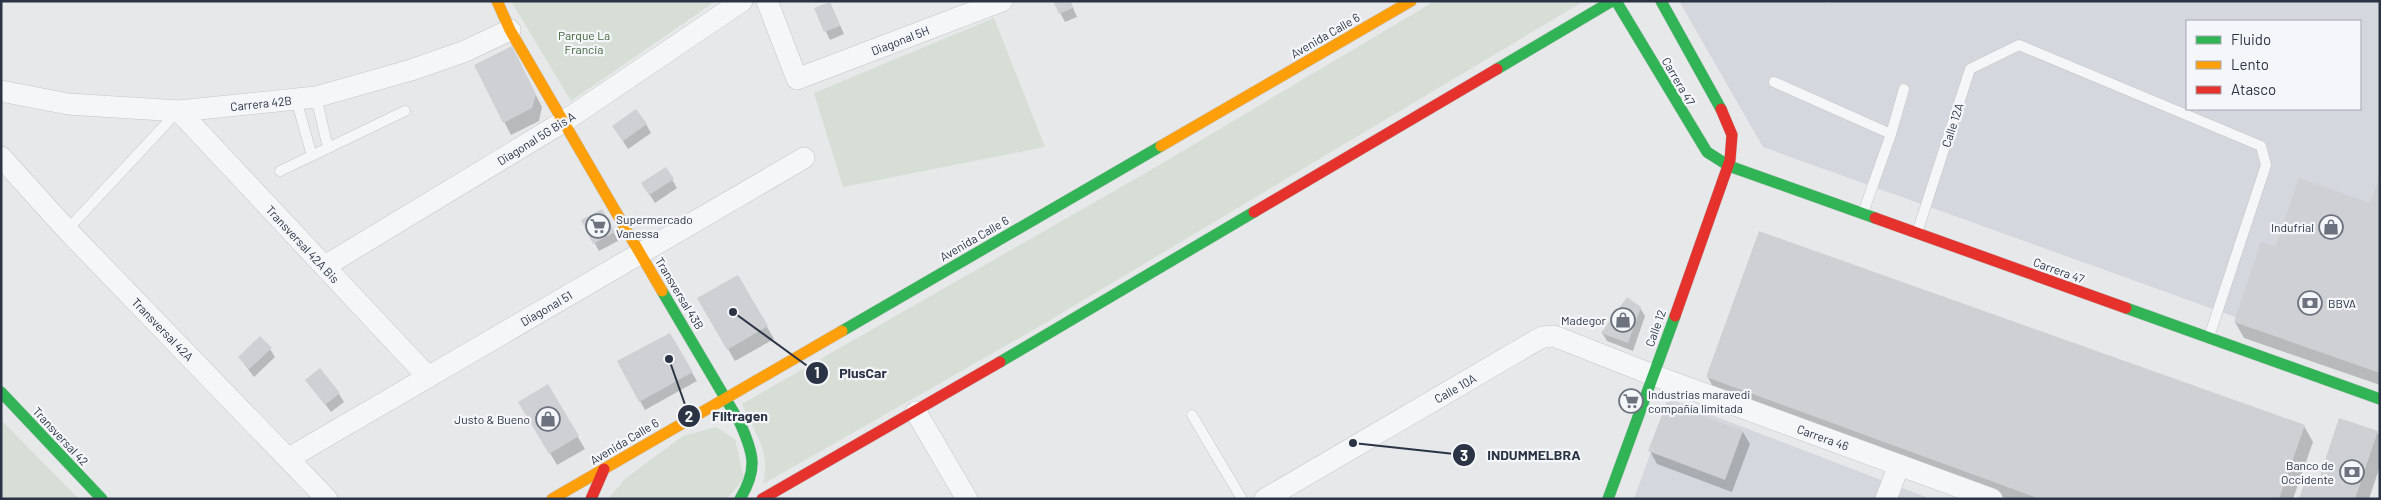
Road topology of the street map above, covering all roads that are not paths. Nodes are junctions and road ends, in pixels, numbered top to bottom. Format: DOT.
graph roads {
  1 [pos="497,1"];
  2 [pos="742,1"];
  3 [pos="767,1"];
  4 [pos="1002,1"];
  5 [pos="1411,1"];
  6 [pos="1612,1"];
  7 [pos="1616,1"];
  8 [pos="1661,1"];
  9 [pos="510,30"];
  10 [pos="1774,82"];
  11 [pos="1904,88"];
  12 [pos="1,91"];
  13 [pos="306,98"];
  14 [pos="179,110"];
  15 [pos="405,111"];
  16 [pos="564,122"];
  17 [pos="1891,134"];
  18 [pos="328,148"];
  19 [pos="312,156"];
  20 [pos="1,157"];
  21 [pos="804,158"];
  22 [pos="1728,166"];
  23 [pos="280,171"];
  24 [pos="1862,214"];
  25 [pos="67,230"];
  26 [pos="1917,234"];
  27 [pos="640,253"];
  28 [pos="325,266"];
  29 [pos="2208,338"];
  30 [pos="1653,375"];
  31 [pos="428,377"];
  32 [pos="1,392"];
  33 [pos="726,397"];
  34 [pos="2380,399"];
  35 [pos="916,412"];
  36 [pos="1192,415"];
  37 [pos="289,458"];
  38 [pos="1899,465"];
  39 [pos="604,469"];
  40 [pos="102,499"];
  41 [pos="327,499"];
  42 [pos="552,499"];
  43 [pos="591,499"];
  44 [pos="740,499"];
  45 [pos="762,499"];
  46 [pos="967,499"];
  47 [pos="1242,499"];
  48 [pos="1265,499"];
  49 [pos="1608,499"];
  50 [pos="1886,499"];
  51 [pos="1992,499"];
  1 -- 9 [label="street, Transversal 43B"];
  2 -- 16 [label="street, Diagonal 5G Bis A"];
  3 -- 4 [label="street, Diagonal 5H"];
  5 -- 33 [label="street, Avenida Calle 6"];
  6 -- 35 [label="street"];
  7 -- 22 [label="street, Carrera 47"];
  8 -- 22 [label="street, Carrera 47"];
  9 -- 13 [label="street, Carrera 42B"];
  9 -- 16 [label="street, Transversal 43B"];
  10 -- 17 [label="lane"];
  11 -- 17 [label="lane"];
  12 -- 14 [label="street, Carrera 42B"];
  13 -- 14 [label="street, Carrera 42B"];
  13 -- 18 [label="lane"];
  13 -- 19 [label="lane"];
  14 -- 25 [label="lane"];
  14 -- 28 [label="street, Transversal 42A Bis"];
  15 -- 18 [label="lane"];
  16 -- 27 [label="street, Transversal 43B"];
  16 -- 28 [label="street, Diagonal 5G Bis A"];
  17 -- 24 [label="lane"];
  18 -- 19 [label="lane"];
  19 -- 23 [label="lane"];
  20 -- 25 [label="street, Transversal 42A"];
  21 -- 27 [label="street, Diagonal 51"];
  22 -- 24 [label="street, Carrera 47"];
  22 -- 30 [label="street, Calle 12"];
  24 -- 26 [label="street, Carrera 47"];
  25 -- 37 [label="street, Transversal 42A"];
  26 -- 29 [label="street, Carrera 47"];
  26 -- 29 [label="lane, Calle 12A"];
  27 -- 31 [label="street, Diagonal 51"];
  27 -- 33 [label="street, Transversal 43B"];
  28 -- 31 [label="street, Transversal 42A Bis"];
  29 -- 34 [label="street, Carrera 47"];
  30 -- 38 [label="street, Carrera 46"];
  30 -- 48 [label="street, Calle 10A"];
  30 -- 49 [label="street, Calle 12"];
  31 -- 37 [label="street, Diagonal 51"];
  32 -- 40 [label="street, Transversal 42"];
  33 -- 39 [label="street, Avenida Calle 6"];
  33 -- 44 [label="street, Transversal 43B"];
  35 -- 45 [label="street"];
  35 -- 46 [label="street"];
  36 -- 47 [label="lane"];
  37 -- 41 [label="street, Transversal 42A"];
  38 -- 50 [label="street"];
  38 -- 51 [label="street, Carrera 46"];
  39 -- 42 [label="street, Avenida Calle 6"];
  39 -- 43 [label="street"];
}
